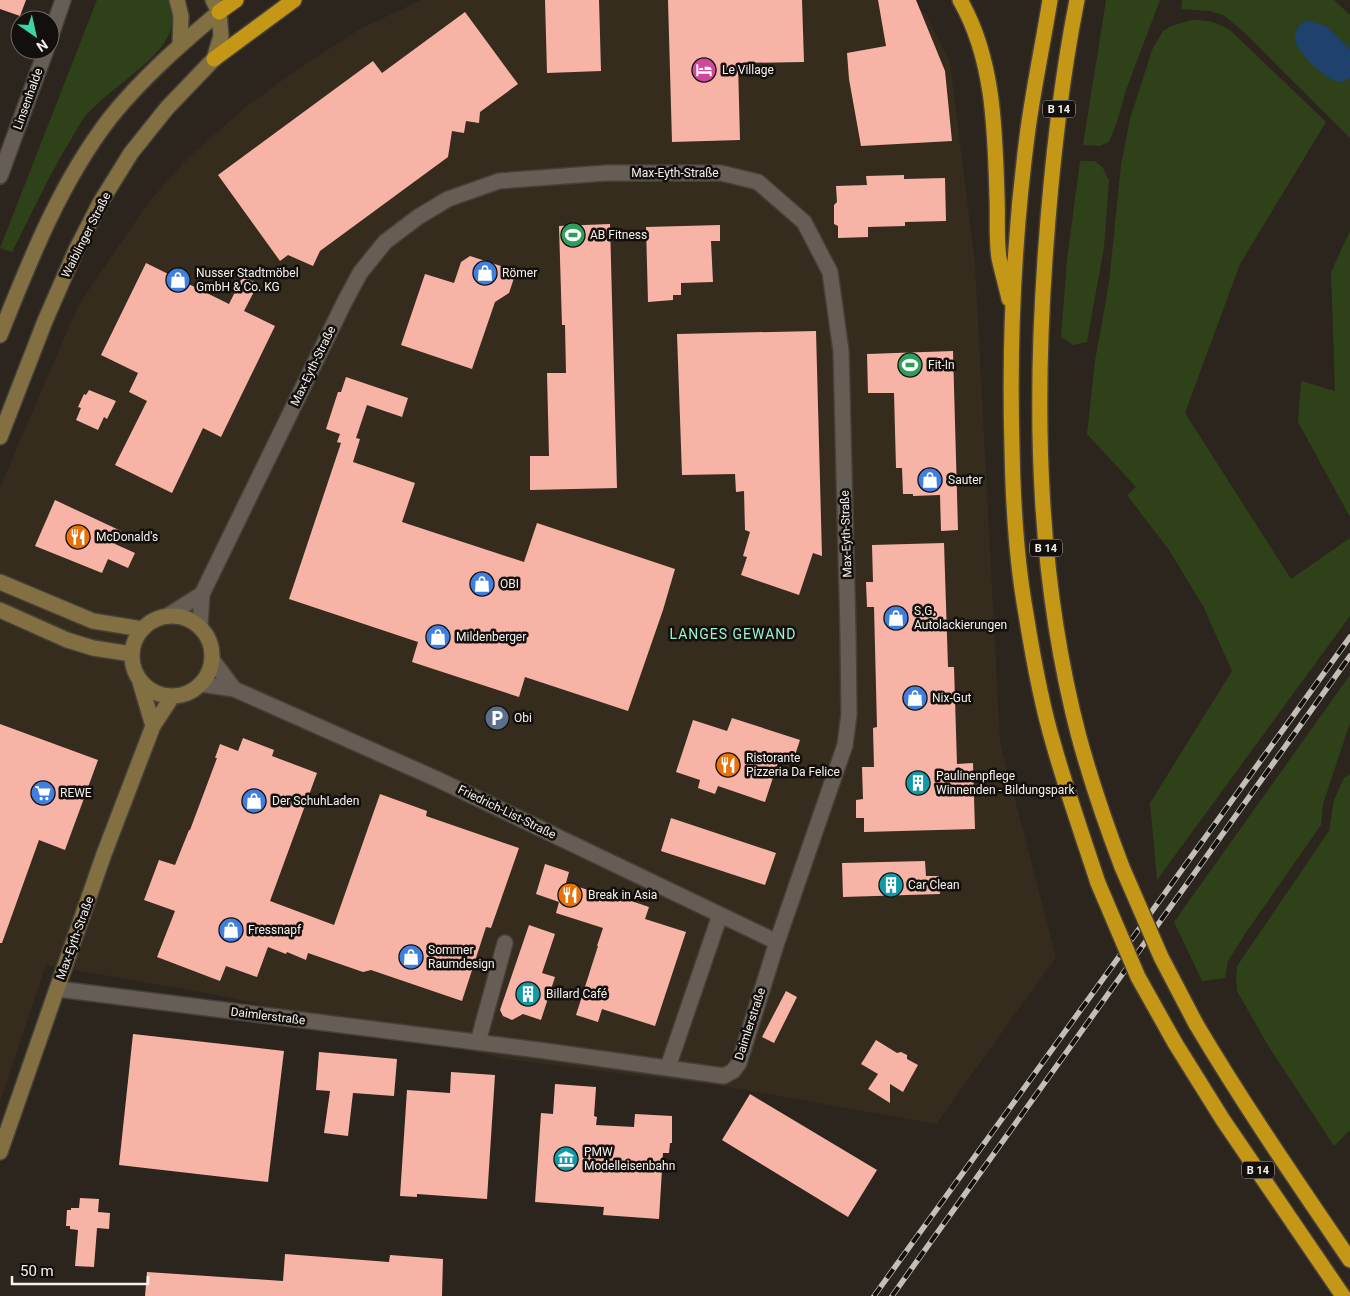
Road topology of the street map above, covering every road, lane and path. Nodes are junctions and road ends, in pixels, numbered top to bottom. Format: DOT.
graph roads {
  1 [pos="177,0"];
  2 [pos="236,0"];
  3 [pos="294,0"];
  4 [pos="960,0"];
  5 [pos="1050,0"];
  6 [pos="1077,0"];
  7 [pos="216,6"];
  8 [pos="180,45"];
  9 [pos="214,59"];
  10 [pos="42,60"];
  11 [pos="0,176"];
  12 [pos="1012,313"];
  13 [pos="0,335"];
  14 [pos="0,437"];
  15 [pos="0,571"];
  16 [pos="0,582"];
  17 [pos="16,589"];
  18 [pos="202,594"];
  19 [pos="0,610"];
  20 [pos="167,616"];
  21 [pos="200,627"];
  22 [pos="142,629"];
  23 [pos="132,654"];
  24 [pos="213,661"];
  25 [pos="140,680"];
  26 [pos="201,684"];
  27 [pos="234,689"];
  28 [pos="172,697"];
  29 [pos="153,726"];
  30 [pos="720,916"];
  31 [pos="777,942"];
  32 [pos="505,943"];
  33 [pos="58,989"];
  34 [pos="478,1042"];
  35 [pos="668,1067"];
  36 [pos="0,1152"];
  37 [pos="1350,1260"];
  38 [pos="1343,1296"];
  1 -- 8 [label="main road"];
  2 -- 7 [label="highway"];
  3 -- 9 [label="highway"];
  4 -- 12 [label="highway"];
  5 -- 12 [label="highway, B 14"];
  6 -- 37 [label="highway, B 14, bridge"];
  7 -- 8 [label="main road"];
  7 -- 9 [label="main road"];
  8 -- 13 [label="main road"];
  9 -- 14 [label="main road, Waiblinger Straße"];
  10 -- 11 [label="street, Linsenhalde"];
  12 -- 38 [label="highway, B 14, bridge"];
  15 -- 17 [label="main road"];
  16 -- 17 [label="main road"];
  17 -- 22 [label="main road"];
  18 -- 20 [label="street"];
  18 -- 21 [label="street, Max-Eyth-Straße"];
  18 -- 31 [label="street, Max-Eyth-Straße"];
  19 -- 23 [label="main road"];
  20 -- 21 [label="main road"];
  20 -- 22 [label="main road"];
  21 -- 24 [label="main road, Friedrich-List-Straße"];
  22 -- 23 [label="main road"];
  23 -- 25 [label="main road"];
  24 -- 26 [label="main road"];
  24 -- 27 [label="street, Friedrich-List-Straße"];
  25 -- 28 [label="main road"];
  25 -- 29 [label="main road"];
  26 -- 27 [label="street, Friedrich-List-Straße"];
  26 -- 28 [label="main road"];
  27 -- 30 [label="street, Friedrich-List-Straße"];
  28 -- 29 [label="main road, Max-Eyth-Straße"];
  29 -- 33 [label="main road, Max-Eyth-Straße"];
  30 -- 31 [label="street, Friedrich-List-Straße"];
  30 -- 35 [label="street"];
  31 -- 35 [label="street, Daimlerstraße"];
  32 -- 34 [label="street"];
  33 -- 34 [label="street, Daimlerstraße"];
  33 -- 36 [label="main road, Max-Eyth-Straße"];
  34 -- 35 [label="street, Daimlerstraße"];
}
